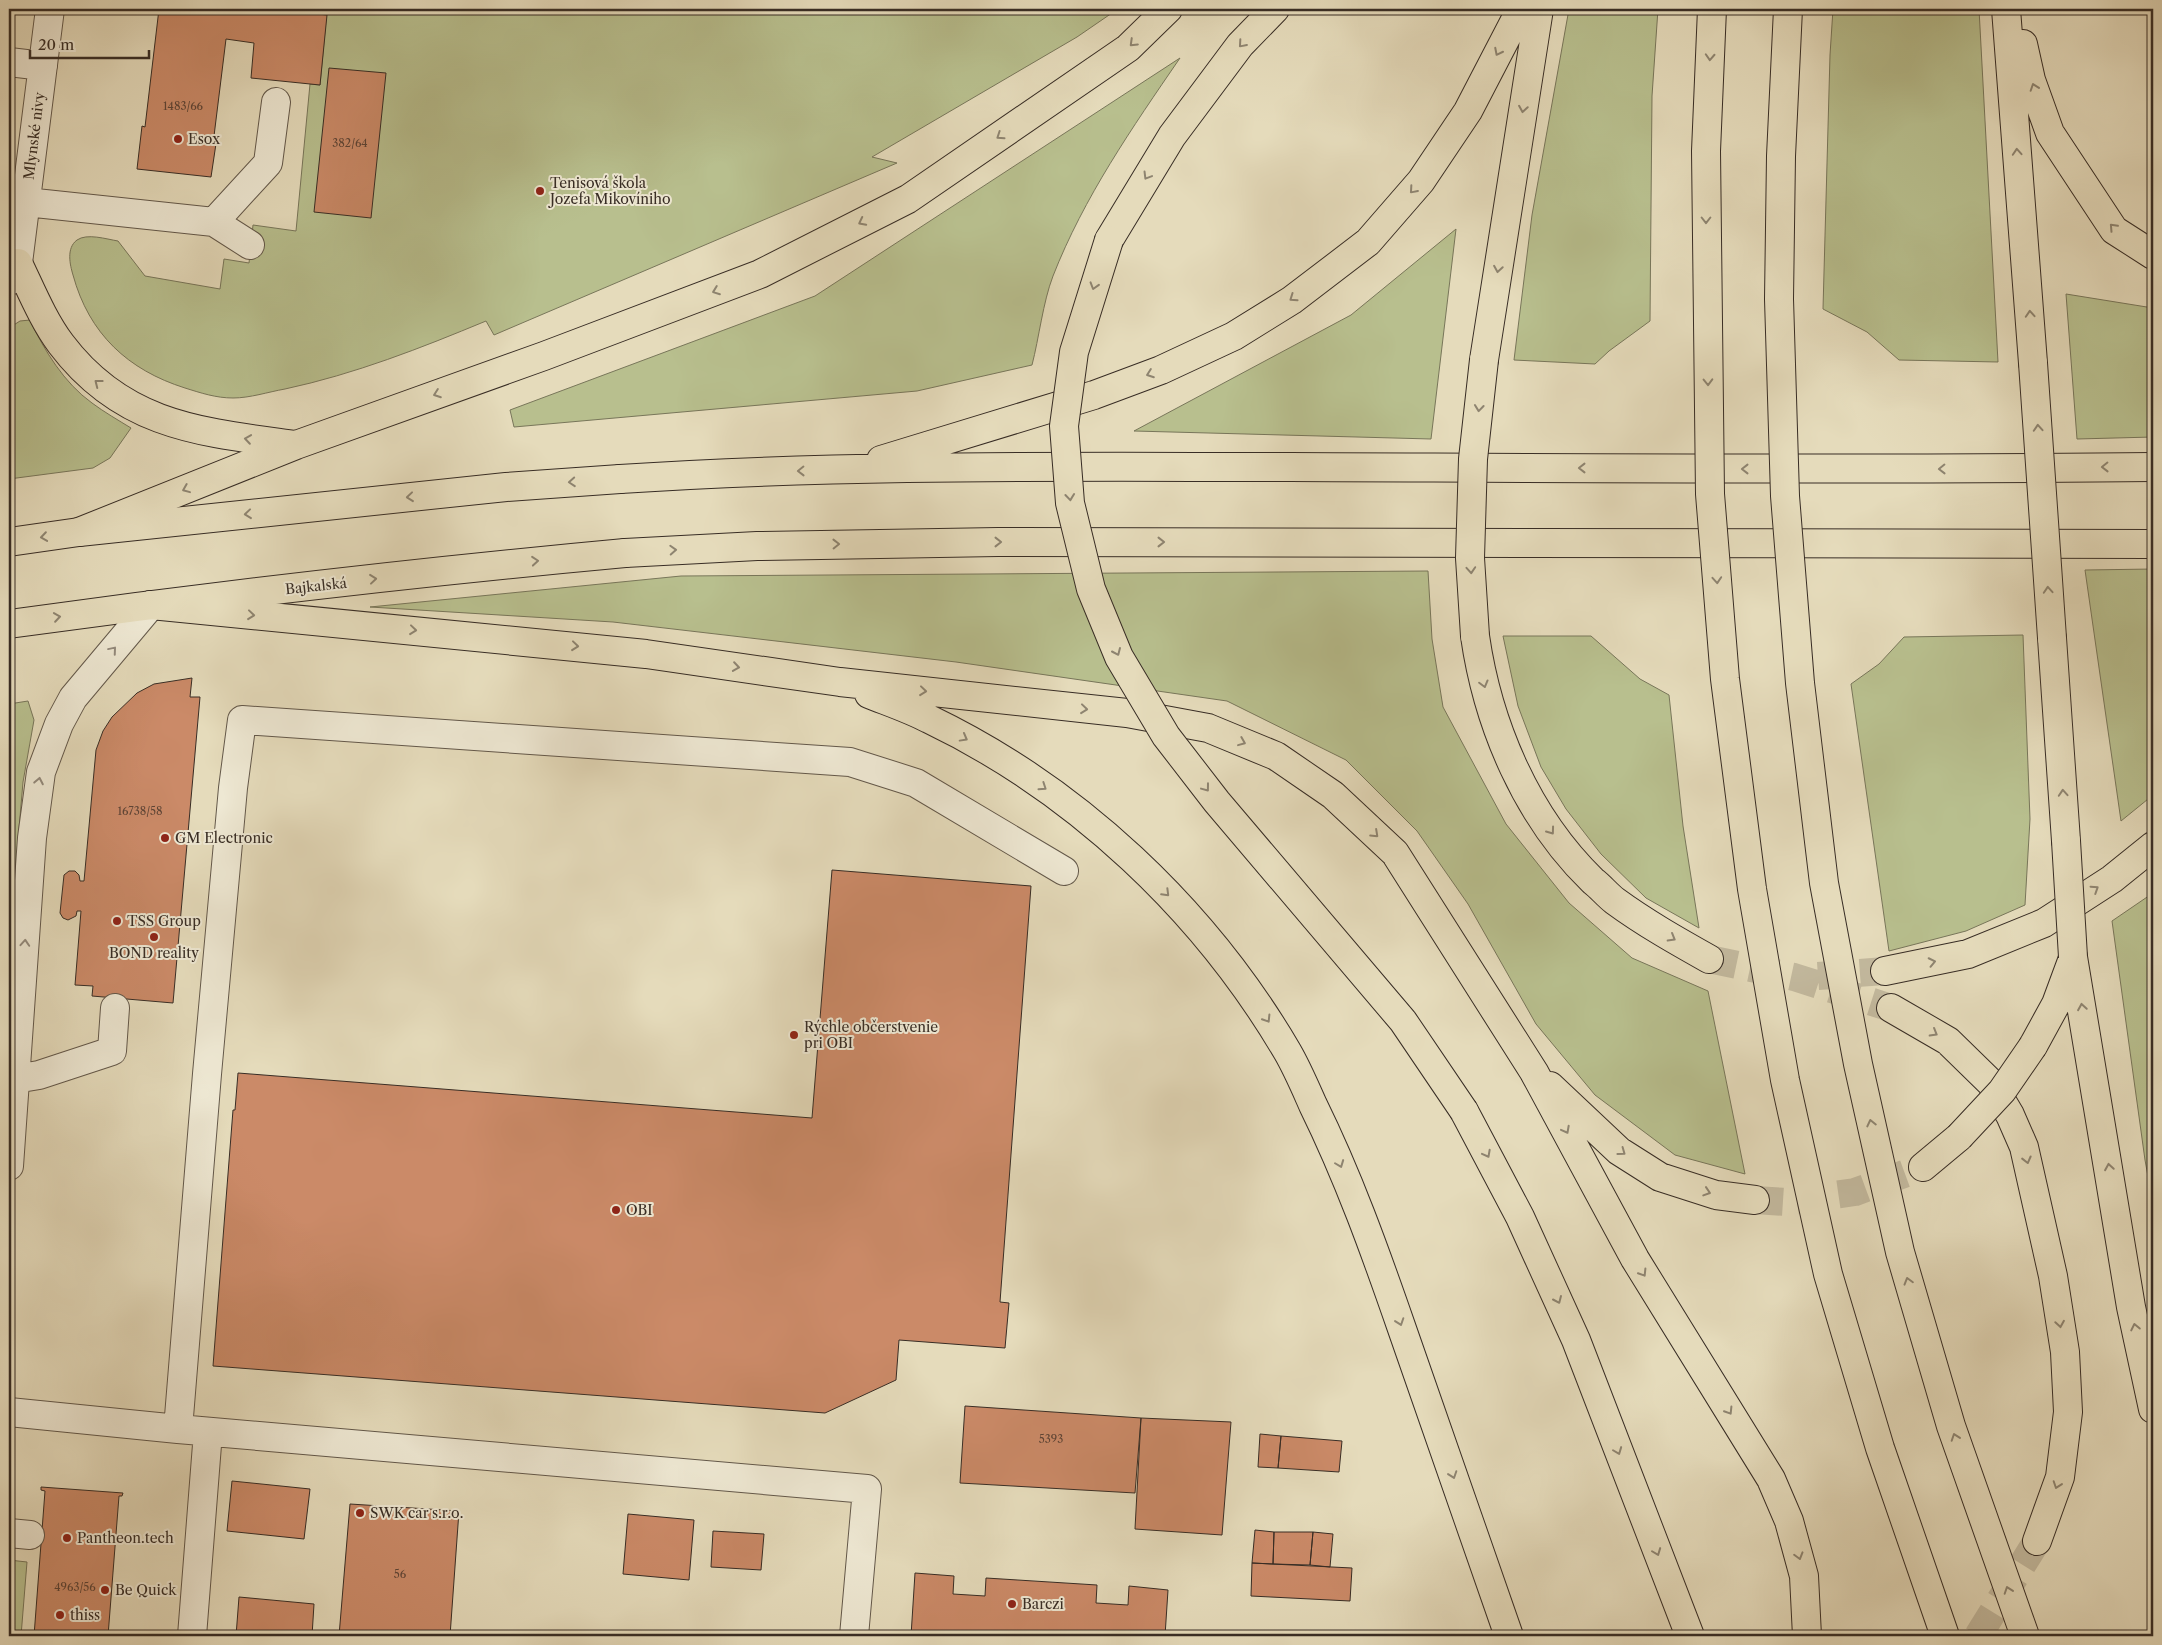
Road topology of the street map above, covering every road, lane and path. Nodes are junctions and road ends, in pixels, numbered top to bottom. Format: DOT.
graph roads {
  1 [pos="50,9"];
  2 [pos="1168,9"];
  3 [pos="1275,9"];
  4 [pos="1521,9"];
  5 [pos="1539,9"];
  6 [pos="1712,9"];
  7 [pos="1788,9"];
  8 [pos="2006,9"];
  9 [pos="2015,9"];
  10 [pos="9,62"];
  11 [pos="43,66"];
  12 [pos="276,102"];
  13 [pos="26,202"];
  14 [pos="214,222"];
  15 [pos="250,245"];
  16 [pos="2153,255"];
  17 [pos="13,272"];
  18 [pos="296,445"];
  19 [pos="2153,467"];
  20 [pos="850,470"];
  21 [pos="79,532"];
  22 [pos="9,542"];
  23 [pos="2153,544"];
  24 [pos="151,605"];
  25 [pos="9,624"];
  26 [pos="840,682"];
  27 [pos="2153,846"];
  28 [pos="1064,870"];
  29 [pos="2073,956"];
  30 [pos="1709,959"];
  31 [pos="1885,972"];
  32 [pos="115,1008"];
  33 [pos="1891,1008"];
  34 [pos="1534,1072"];
  35 [pos="15,1079"];
  36 [pos="9,1166"];
  37 [pos="1923,1167"];
  38 [pos="1755,1200"];
  39 [pos="2153,1409"];
  40 [pos="9,1412"];
  41 [pos="178,1429"];
  42 [pos="208,1432"];
  43 [pos="2037,1541"];
  44 [pos="192,1636"];
  45 [pos="854,1636"];
  46 [pos="1509,1636"];
  47 [pos="1690,1636"];
  48 [pos="1807,1636"];
  49 [pos="1944,1636"];
  50 [pos="2025,1636"];
  1 -- 11 [label="street, Mlynské nivy"];
  2 -- 18 [label="main road, one-way"];
  3 -- 47 [label="main road, one-way, bridge"];
  4 -- 20 [label="main road, one-way"];
  5 -- 30 [label="main road, one-way, bridge"];
  6 -- 49 [label="main road, one-way, bridge"];
  50 -- 7 [label="main road, one-way, bridge"];
  29 -- 8 [label="main road, one-way, bridge"];
  16 -- 9 [label="main road, one-way"];
  10 -- 11 [label="street"];
  11 -- 13 [label="street, Mlynské nivy"];
  12 -- 14 [label="street"];
  13 -- 14 [label="street"];
  13 -- 17 [label="street, Mlynské nivy"];
  14 -- 15 [label="street"];
  18 -- 17 [label="main road, one-way"];
  18 -- 21 [label="main road, one-way"];
  19 -- 20 [label="main road, one-way"];
  20 -- 21 [label="main road, one-way"];
  21 -- 22 [label="main road, one-way"];
  24 -- 23 [label="main road, Bajkalská, one-way"];
  25 -- 24 [label="main road, Bajkalská, one-way"];
  24 -- 26 [label="main road, one-way"];
  35 -- 24 [label="street, one-way"];
  26 -- 34 [label="main road, one-way"];
  26 -- 46 [label="main road, one-way"];
  31 -- 27 [label="main road, one-way"];
  28 -- 41 [label="street"];
  29 -- 37 [label="main road, bridge"];
  39 -- 29 [label="main road, one-way"];
  32 -- 35 [label="street"];
  33 -- 43 [label="main road, one-way"];
  34 -- 38 [label="main road, one-way"];
  34 -- 48 [label="main road, one-way"];
  35 -- 36 [label="street"];
  40 -- 41 [label="street"];
  41 -- 42 [label="street"];
  42 -- 44 [label="street"];
  42 -- 45 [label="street"];
}
